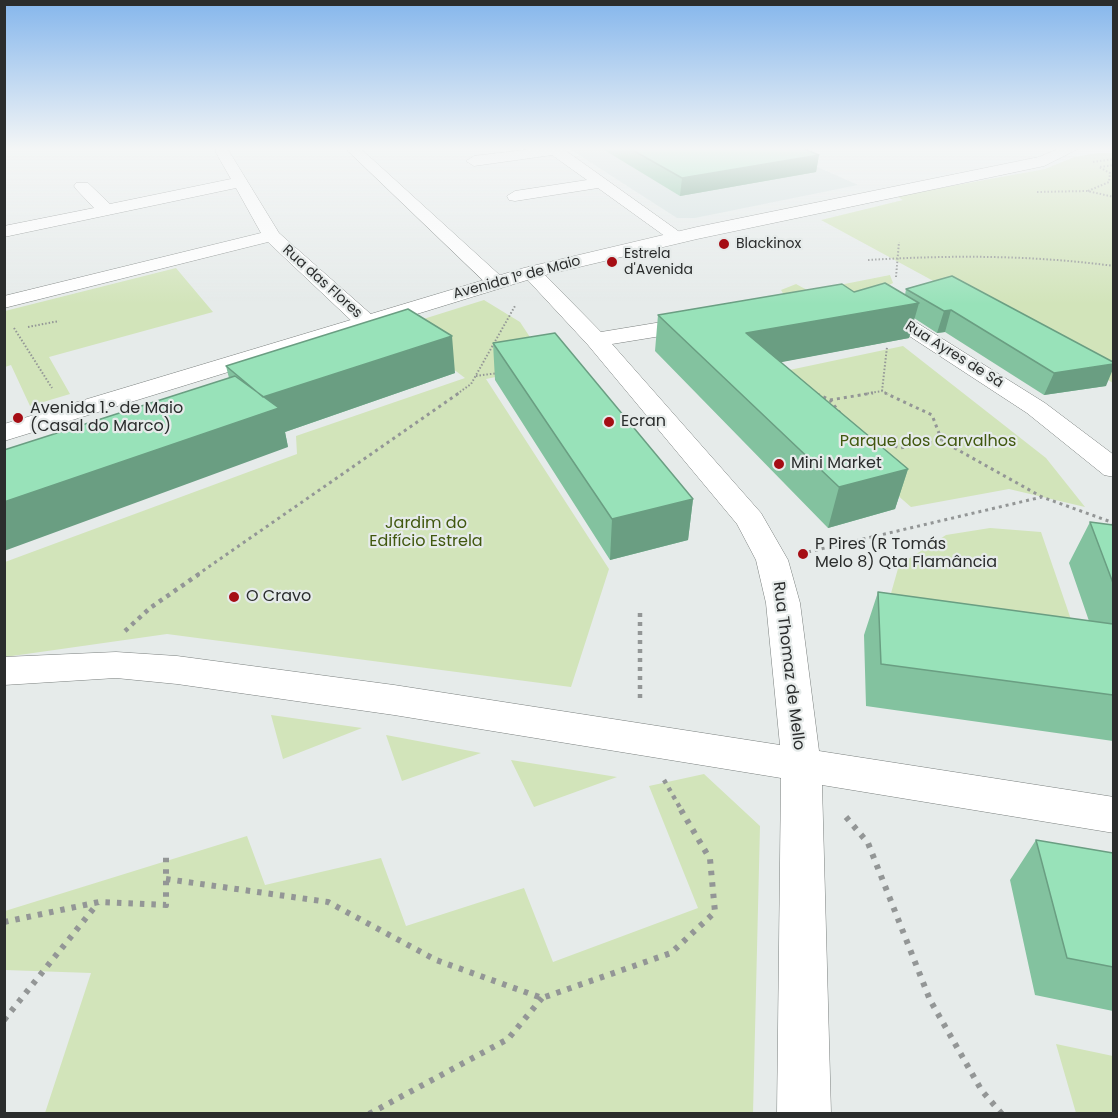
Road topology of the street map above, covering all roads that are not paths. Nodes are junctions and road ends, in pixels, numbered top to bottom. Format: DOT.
graph roads {
  1 [pos="96,200"];
  2 [pos="153,200"];
  3 [pos="251,200"];
  4 [pos="408,200"];
  5 [pos="626,200"];
  6 [pos="858,200"];
  7 [pos="106,210"];
  8 [pos="4,232"];
  9 [pos="272,236"];
  10 [pos="679,238"];
  11 [pos="531,272"];
  12 [pos="497,283"];
  13 [pos="852,300"];
  14 [pos="7,312"];
  15 [pos="713,320"];
  16 [pos="365,321"];
  17 [pos="596,340"];
  18 [pos="4,433"];
  19 [pos="1113,469"];
  20 [pos="4,671"];
  21 [pos="801,764"];
  22 [pos="1113,815"];
  23 [pos="804,1113"];
  1 -- 7 [label="street"];
  2 -- 7 [label="street"];
  3 -- 9 [label="street, Rua das Flores"];
  4 -- 12 [label="street"];
  5 -- 10 [label="street"];
  6 -- 10 [label="street, Avenida 1º de Maio"];
  7 -- 8 [label="street"];
  9 -- 14 [label="street"];
  9 -- 16 [label="street, Rua das Flores"];
  10 -- 11 [label="street, Avenida 1º de Maio"];
  11 -- 12 [label="street, Avenida 1º de Maio"];
  11 -- 17 [label="street, Rua Thomaz de Mello"];
  12 -- 16 [label="street, Avenida 1º de Maio"];
  13 -- 19 [label="street, Rua Ayres de Sá"];
  15 -- 17 [label="street"];
  16 -- 18 [label="street, Avenida 1º de Maio"];
  17 -- 21 [label="street, Rua Thomaz de Mello"];
  20 -- 21 [label="street"];
  21 -- 22 [label="street"];
  21 -- 23 [label="street, Rua Thomaz de Mello"];
}
